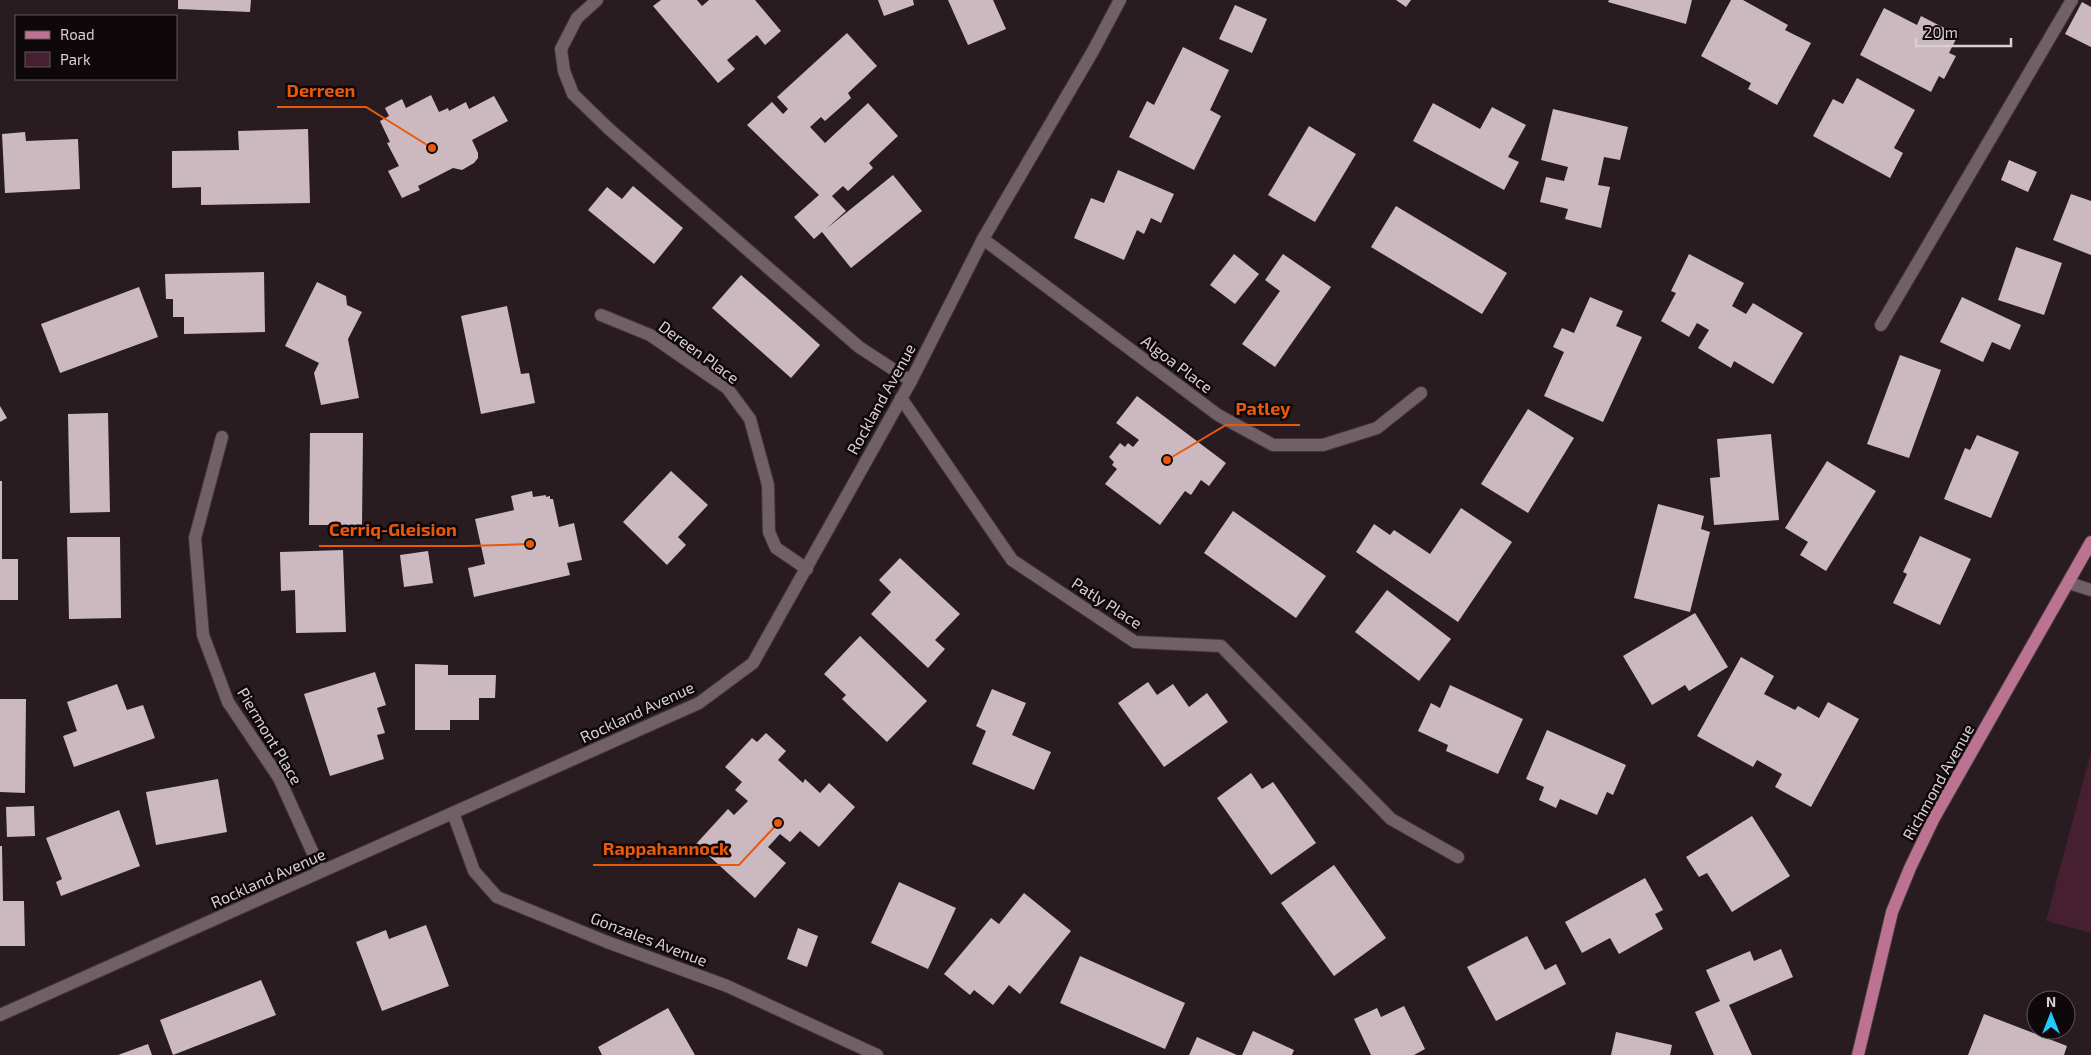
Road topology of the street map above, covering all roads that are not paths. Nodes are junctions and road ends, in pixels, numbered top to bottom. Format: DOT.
graph roads {
  1 [pos="597,0"];
  2 [pos="1120,0"];
  3 [pos="2072,0"];
  4 [pos="983,239"];
  5 [pos="601,316"];
  6 [pos="1881,325"];
  7 [pos="911,381"];
  8 [pos="1422,393"];
  9 [pos="901,398"];
  10 [pos="222,437"];
  11 [pos="2091,542"];
  12 [pos="807,569"];
  13 [pos="2068,583"];
  14 [pos="2091,590"];
  15 [pos="453,813"];
  16 [pos="1458,857"];
  17 [pos="321,872"];
  18 [pos="0,1015"];
  19 [pos="877,1055"];
  20 [pos="1858,1055"];
  1 -- 7 [label="street"];
  2 -- 4 [label="street, Rockland Avenue"];
  3 -- 6 [label="street"];
  4 -- 7 [label="street, Rockland Avenue"];
  4 -- 8 [label="street, Algoa Place"];
  5 -- 12 [label="street, Dereen Place"];
  7 -- 9 [label="street, Rockland Avenue"];
  9 -- 12 [label="street, Rockland Avenue"];
  9 -- 16 [label="street, Patly Place"];
  10 -- 17 [label="street, Piermont Place"];
  11 -- 13 [label="main road, Richmond Avenue"];
  12 -- 15 [label="street, Rockland Avenue"];
  13 -- 14 [label="street"];
  13 -- 20 [label="main road, Richmond Avenue"];
  15 -- 17 [label="street, Rockland Avenue"];
  15 -- 19 [label="street, Gonzales Avenue"];
  17 -- 18 [label="street, Rockland Avenue"];
}
